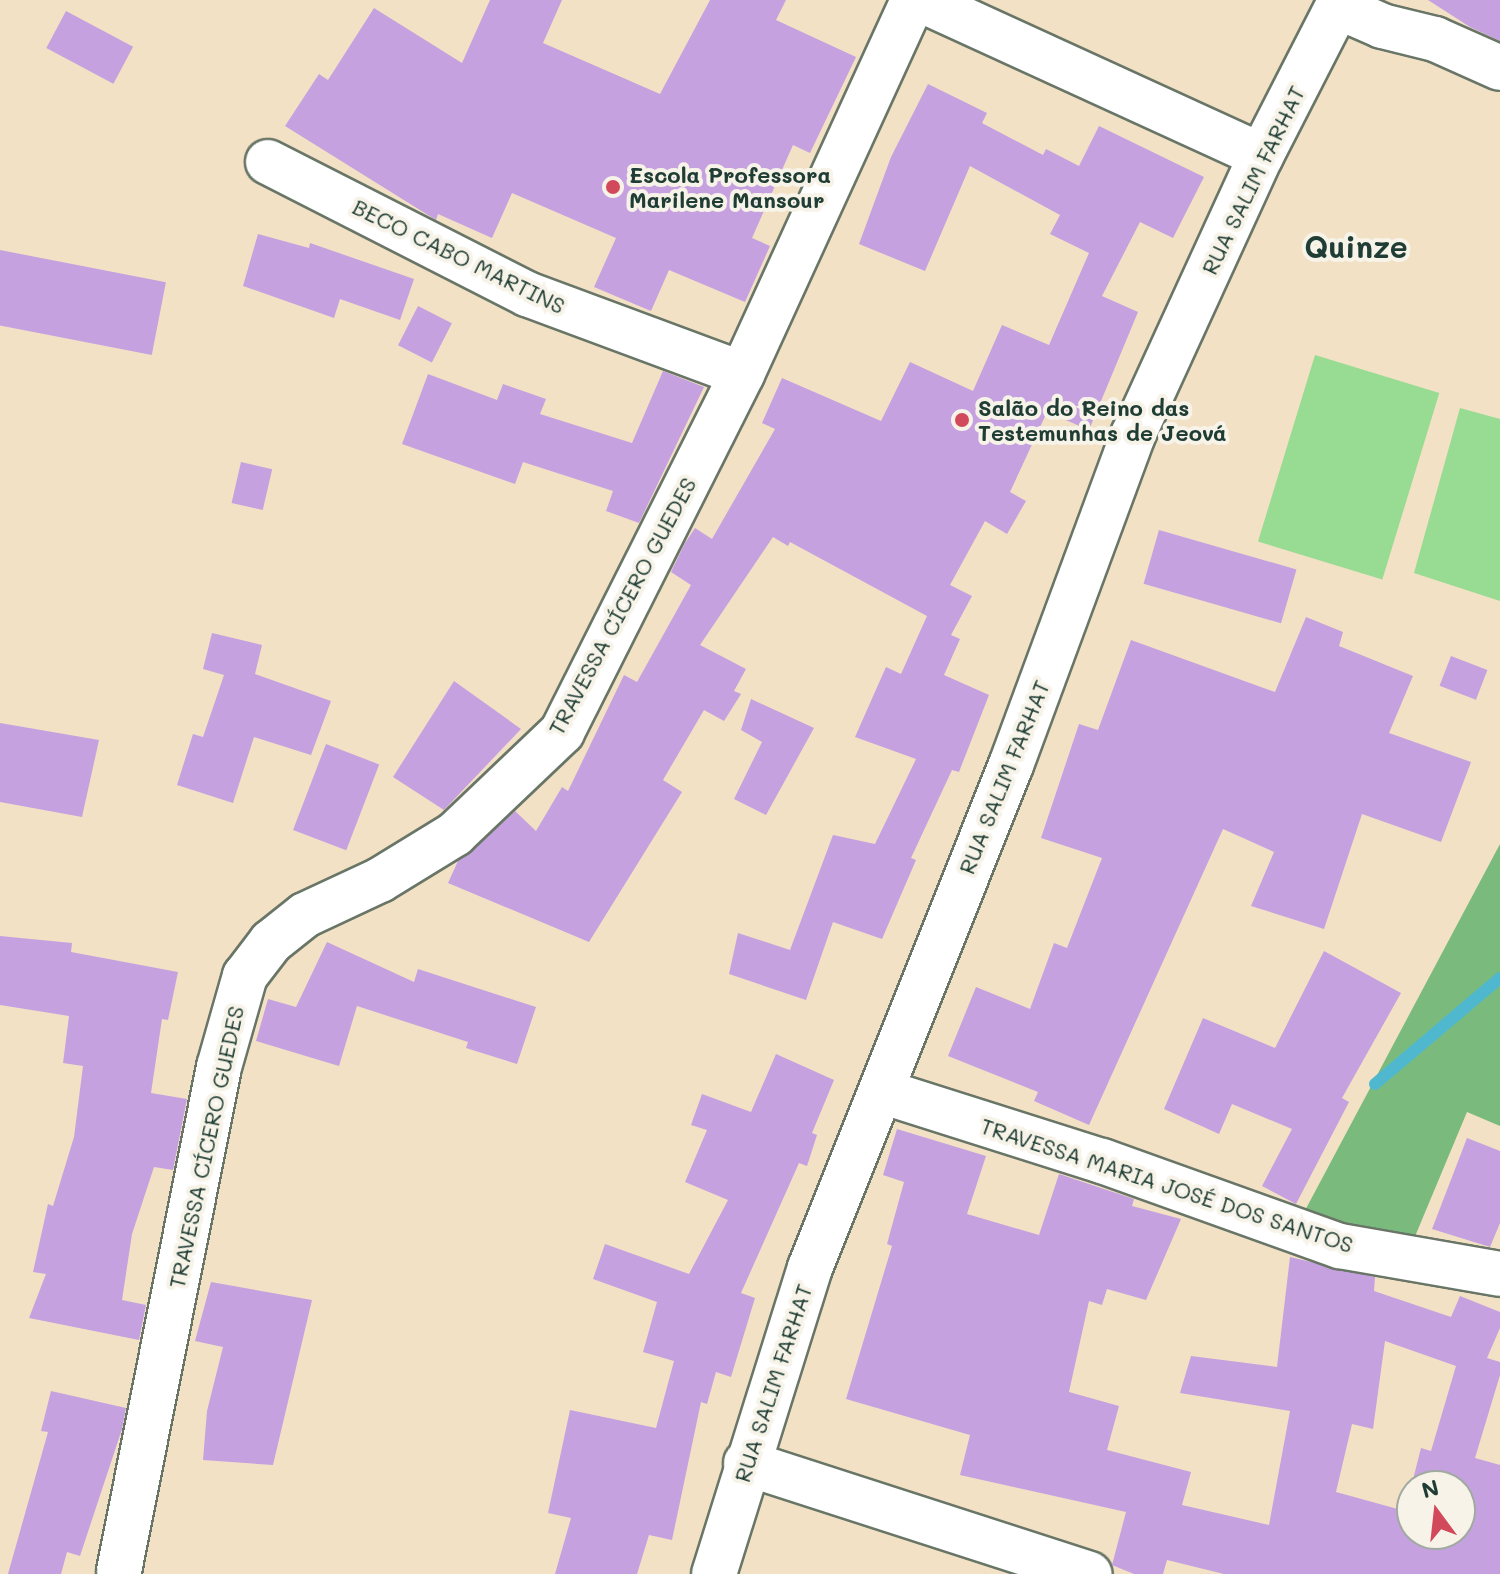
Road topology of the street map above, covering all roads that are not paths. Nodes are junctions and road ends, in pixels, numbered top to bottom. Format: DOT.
graph roads {
  1 [pos="913,0"];
  2 [pos="921,0"];
  3 [pos="1340,4"];
  4 [pos="1500,68"];
  5 [pos="1261,156"];
  6 [pos="268,162"];
  7 [pos="742,374"];
  8 [pos="884,1092"];
  9 [pos="1500,1274"];
  10 [pos="746,1463"];
  11 [pos="119,1571"];
  12 [pos="714,1574"];
  13 [pos="1089,1574"];
  1 -- 7 [label="street, TRAVESSA CÍCERO GUEDES"];
  2 -- 5 [label="street"];
  3 -- 4 [label="street"];
  3 -- 5 [label="street, RUA SALIM FARHAT"];
  5 -- 8 [label="street, RUA SALIM FARHAT"];
  6 -- 7 [label="street, BECO CABO MARTINS"];
  7 -- 11 [label="street, TRAVESSA CÍCERO GUEDES"];
  8 -- 9 [label="street, TRAVESSA MARIA JOSÉ DOS SANTOS"];
  8 -- 10 [label="street, RUA SALIM FARHAT"];
  10 -- 12 [label="street, RUA SALIM FARHAT"];
  10 -- 13 [label="street"];
}
